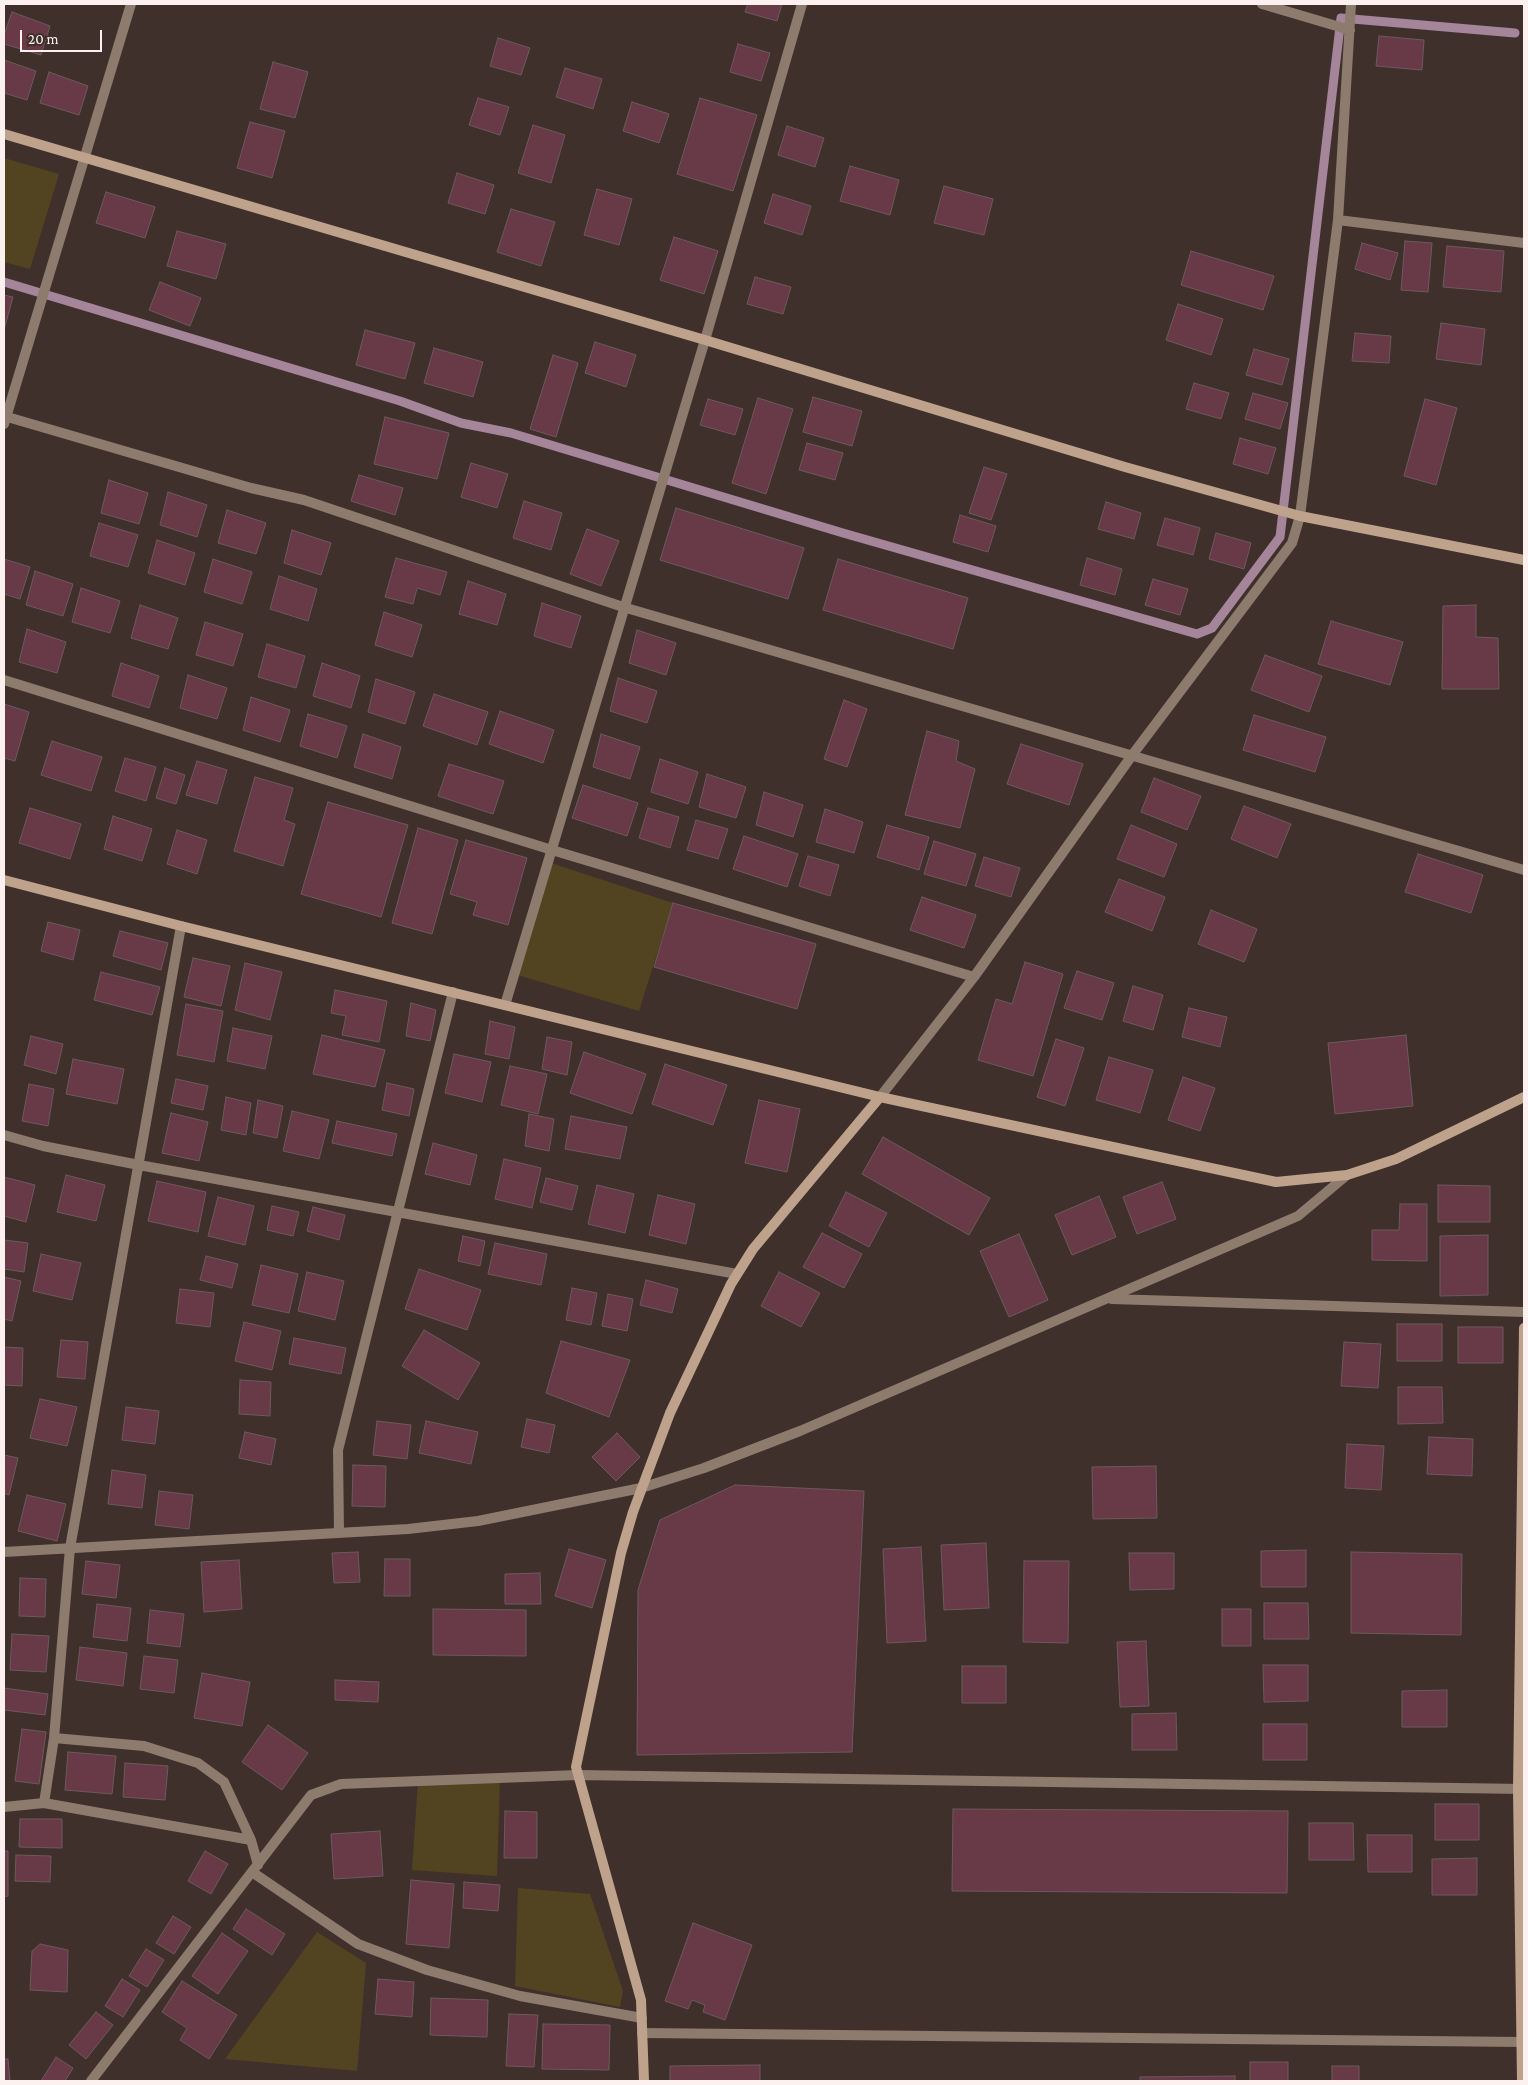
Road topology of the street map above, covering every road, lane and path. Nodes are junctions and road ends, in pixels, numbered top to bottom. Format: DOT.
graph roads {
  1 [pos="131,4"];
  2 [pos="802,4"];
  3 [pos="1262,4"];
  4 [pos="1351,4"];
  5 [pos="1350,30"];
  6 [pos="4,134"];
  7 [pos="84,158"];
  8 [pos="1338,220"];
  9 [pos="1524,243"];
  10 [pos="705,340"];
  11 [pos="5,419"];
  12 [pos="1300,516"];
  13 [pos="1524,560"];
  14 [pos="623,607"];
  15 [pos="4,680"];
  16 [pos="1134,754"];
  17 [pos="552,850"];
  18 [pos="1524,870"];
  19 [pos="4,880"];
  20 [pos="181,926"];
  21 [pos="974,977"];
  22 [pos="454,992"];
  23 [pos="505,1005"];
  24 [pos="880,1097"];
  25 [pos="1524,1097"];
  26 [pos="4,1135"];
  27 [pos="139,1165"];
  28 [pos="1347,1175"];
  29 [pos="397,1212"];
  30 [pos="737,1274"];
  31 [pos="1108,1298"];
  32 [pos="1524,1312"];
  33 [pos="1524,1328"];
  34 [pos="641,1488"];
  35 [pos="339,1532"];
  36 [pos="70,1548"];
  37 [pos="4,1552"];
  38 [pos="54,1738"];
  39 [pos="578,1775"];
  40 [pos="1521,1789"];
  41 [pos="44,1803"];
  42 [pos="4,1807"];
  43 [pos="251,1840"];
  44 [pos="255,1868"];
  45 [pos="642,2018"];
  46 [pos="642,2033"];
  47 [pos="1522,2042"];
  48 [pos="91,2081"];
  49 [pos="644,2081"];
  50 [pos="1522,2081"];
  1 -- 7 [label="street"];
  2 -- 10 [label="street"];
  3 -- 5 [label="street"];
  4 -- 5 [label="street"];
  5 -- 8 [label="street"];
  6 -- 7 [label="street"];
  7 -- 10 [label="street"];
  7 -- 11 [label="street"];
  8 -- 9 [label="street"];
  8 -- 12 [label="street"];
  10 -- 12 [label="street"];
  10 -- 14 [label="street"];
  11 -- 14 [label="street"];
  12 -- 13 [label="street"];
  12 -- 16 [label="street"];
  14 -- 16 [label="street"];
  14 -- 17 [label="street"];
  15 -- 17 [label="street"];
  16 -- 18 [label="street"];
  16 -- 21 [label="street"];
  17 -- 21 [label="street"];
  17 -- 23 [label="street"];
  19 -- 20 [label="street"];
  20 -- 22 [label="street"];
  20 -- 27 [label="street"];
  21 -- 24 [label="street"];
  22 -- 23 [label="street"];
  22 -- 29 [label="street"];
  23 -- 24 [label="street"];
  24 -- 28 [label="street"];
  24 -- 30 [label="street"];
  25 -- 28 [label="street"];
  26 -- 27 [label="street"];
  27 -- 29 [label="street"];
  27 -- 36 [label="street"];
  28 -- 31 [label="street"];
  29 -- 30 [label="street"];
  29 -- 35 [label="street"];
  30 -- 34 [label="street"];
  31 -- 32 [label="street"];
  31 -- 34 [label="street"];
  33 -- 40 [label="street"];
  34 -- 35 [label="street"];
  34 -- 39 [label="street"];
  35 -- 36 [label="street"];
  36 -- 37 [label="street"];
  36 -- 38 [label="street"];
  38 -- 41 [label="street"];
  38 -- 43 [label="street"];
  39 -- 40 [label="street"];
  39 -- 44 [label="street"];
  39 -- 45 [label="street"];
  40 -- 47 [label="street"];
  41 -- 42 [label="street"];
  41 -- 43 [label="street"];
  43 -- 44 [label="street"];
  44 -- 45 [label="street"];
  44 -- 48 [label="street"];
  45 -- 46 [label="street"];
  46 -- 47 [label="street"];
  46 -- 49 [label="street"];
  47 -- 50 [label="street"];
}
